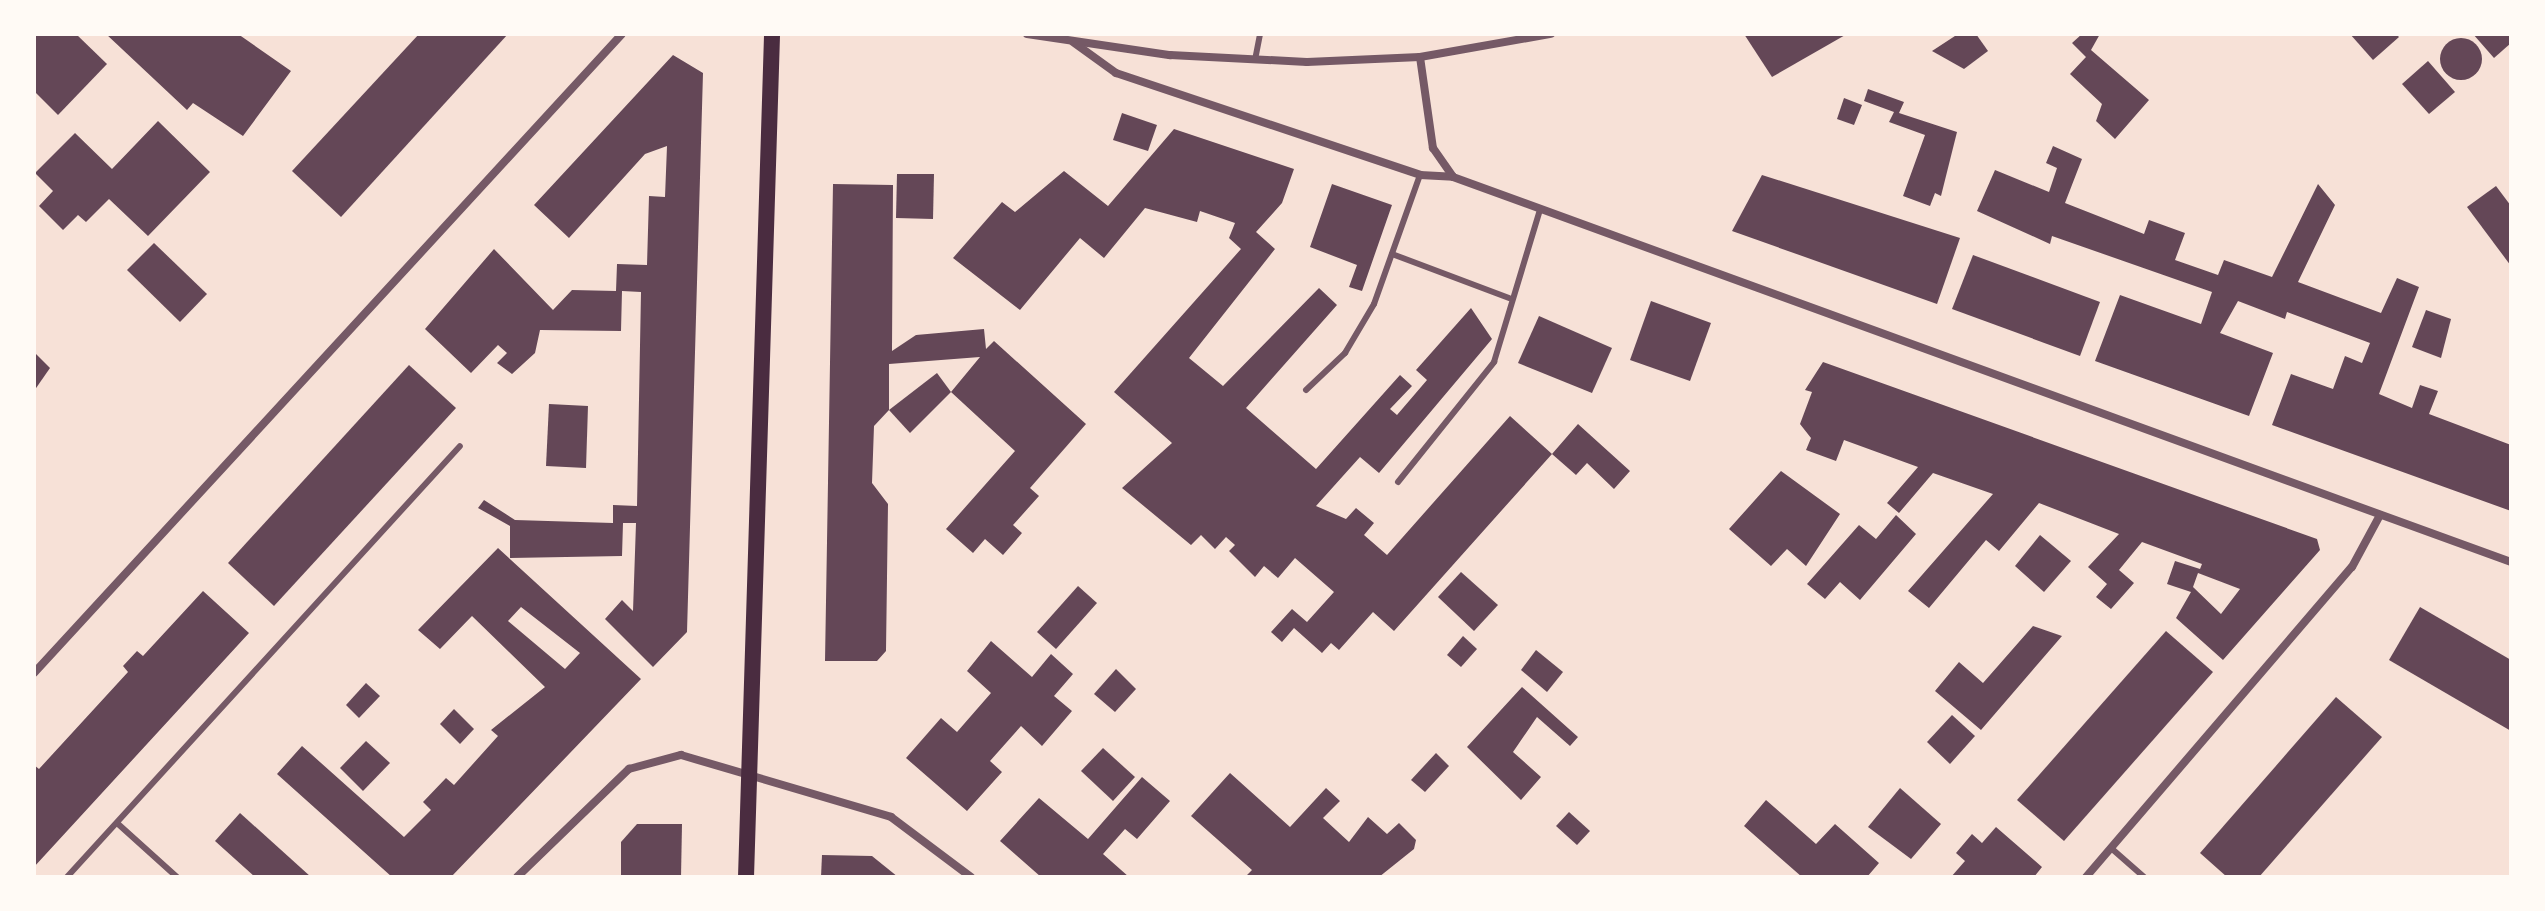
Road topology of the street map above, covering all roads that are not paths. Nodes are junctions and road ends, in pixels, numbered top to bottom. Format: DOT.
graph roads {
  1 [pos="622,34"];
  2 [pos="772,34"];
  3 [pos="1027,34"];
  4 [pos="1260,34"];
  5 [pos="1551,34"];
  6 [pos="1073,42"];
  7 [pos="1420,57"];
  8 [pos="1255,60"];
  9 [pos="1420,175"];
  10 [pos="1453,177"];
  11 [pos="1540,210"];
  12 [pos="1392,254"];
  13 [pos="1509,298"];
  14 [pos="1306,390"];
  15 [pos="460,446"];
  16 [pos="1398,482"];
  17 [pos="2380,515"];
  18 [pos="2511,562"];
  19 [pos="34,673"];
  20 [pos="749,774"];
  21 [pos="117,823"];
  22 [pos="2111,848"];
  23 [pos="67,877"];
  24 [pos="177,877"];
  25 [pos="517,877"];
  26 [pos="746,877"];
  27 [pos="971,877"];
  28 [pos="2086,877"];
  29 [pos="2144,877"];
  1 -- 19 [label="street"];
  2 -- 20 [label="main road"];
  3 -- 6 [label="street"];
  4 -- 8 [label="lane"];
  5 -- 7 [label="street"];
  6 -- 8 [label="street"];
  6 -- 9 [label="street"];
  7 -- 8 [label="street"];
  7 -- 10 [label="street"];
  9 -- 10 [label="street"];
  9 -- 12 [label="lane"];
  10 -- 11 [label="street"];
  11 -- 13 [label="lane"];
  11 -- 17 [label="street"];
  12 -- 13 [label="lane"];
  12 -- 14 [label="lane"];
  13 -- 16 [label="lane"];
  15 -- 21 [label="lane"];
  17 -- 18 [label="street"];
  17 -- 22 [label="street"];
  20 -- 25 [label="street"];
  20 -- 26 [label="main road"];
  20 -- 27 [label="street"];
  21 -- 23 [label="lane"];
  21 -- 24 [label="lane"];
  22 -- 28 [label="street"];
  22 -- 29 [label="lane"];
}
